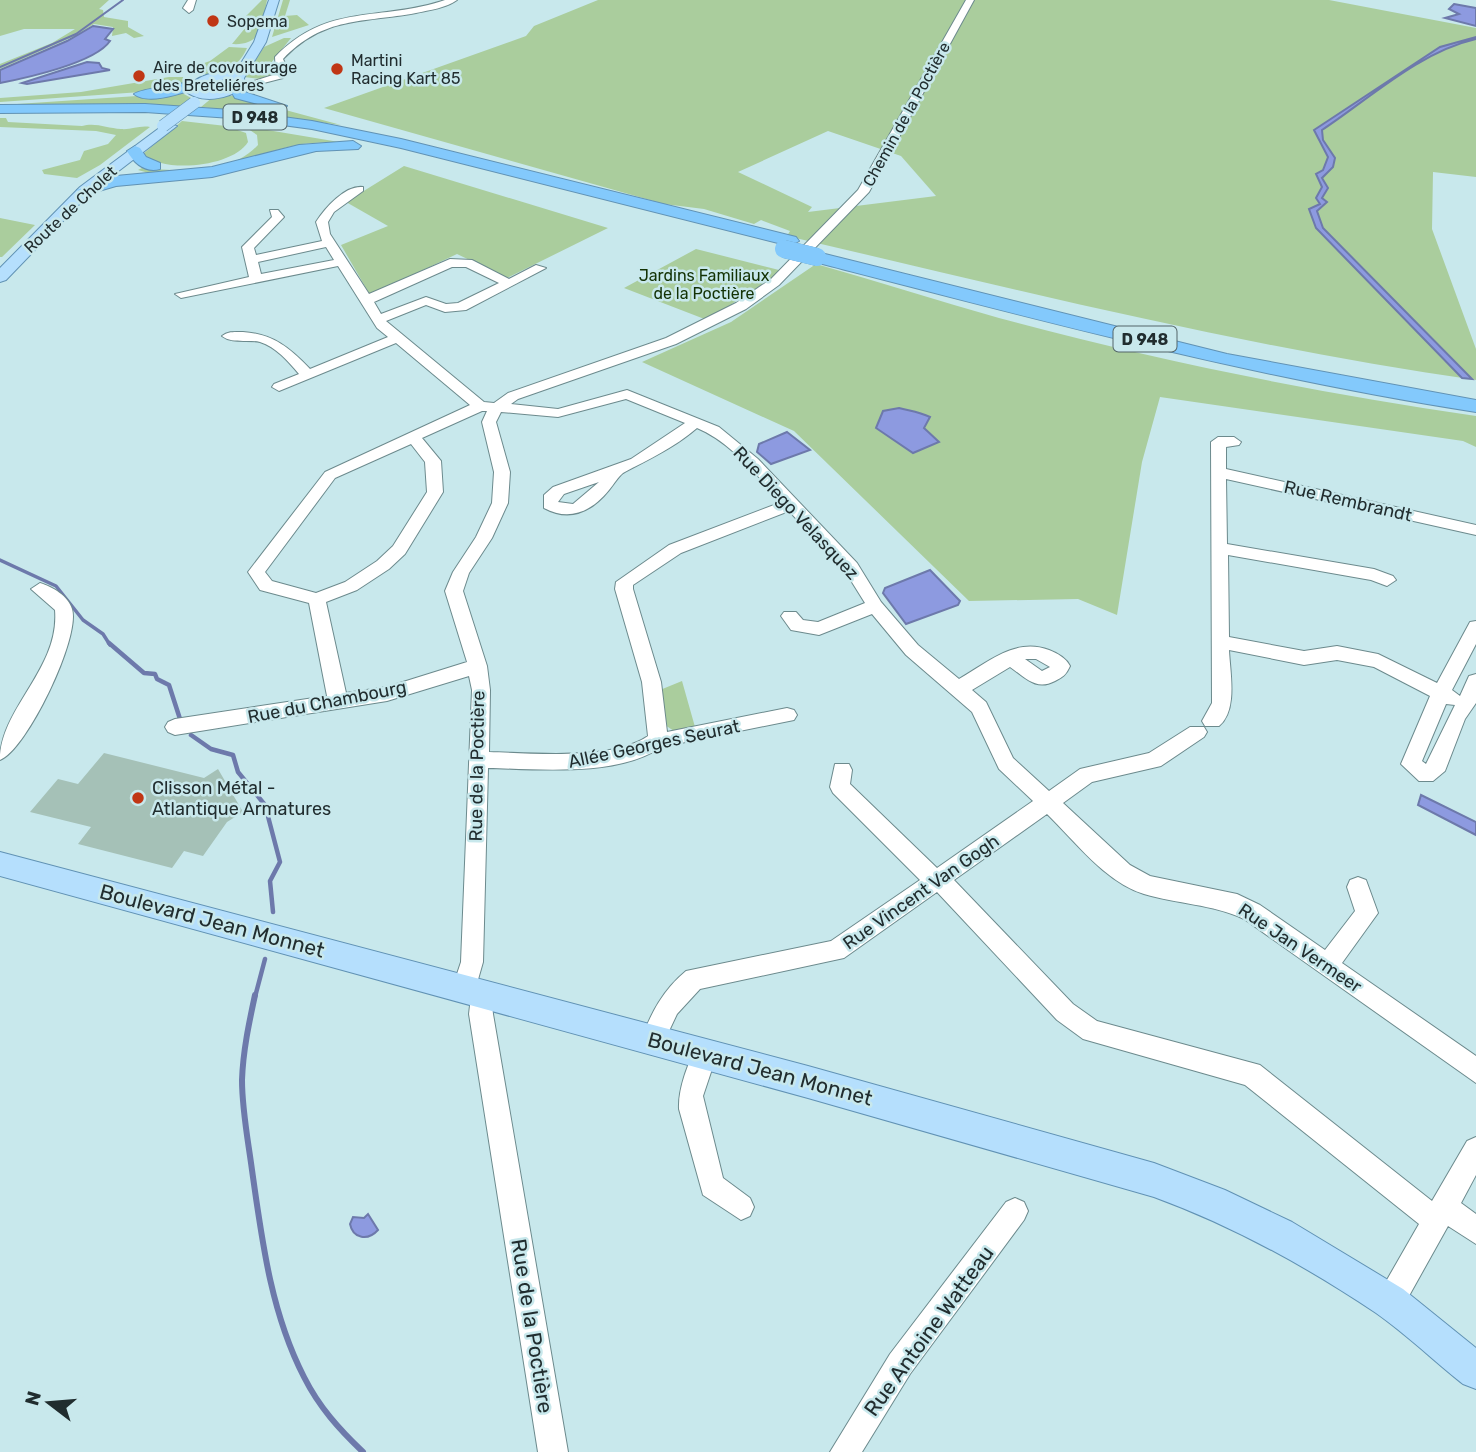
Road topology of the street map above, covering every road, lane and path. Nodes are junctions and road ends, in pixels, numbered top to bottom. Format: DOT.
graph roads {
  1 [pos="192,0"];
  2 [pos="274,0"];
  3 [pos="453,0"];
  4 [pos="970,0"];
  5 [pos="190,10"];
  6 [pos="240,80"];
  7 [pos="195,101"];
  8 [pos="0,106"];
  9 [pos="0,114"];
  10 [pos="139,148"];
  11 [pos="412,155"];
  12 [pos="115,166"];
  13 [pos="505,170"];
  14 [pos="151,171"];
  15 [pos="359,189"];
  16 [pos="85,190"];
  17 [pos="274,212"];
  18 [pos="330,243"];
  19 [pos="787,245"];
  20 [pos="820,253"];
  21 [pos="253,259"];
  22 [pos="342,262"];
  23 [pos="540,268"];
  24 [pos="0,277"];
  25 [pos="256,280"];
  26 [pos="508,283"];
  27 [pos="181,294"];
  28 [pos="367,300"];
  29 [pos="379,319"];
  30 [pos="229,336"];
  31 [pos="395,339"];
  32 [pos="307,375"];
  33 [pos="279,387"];
  34 [pos="1476,395"];
  35 [pos="1476,405"];
  36 [pos="488,408"];
  37 [pos="696,421"];
  38 [pos="413,437"];
  39 [pos="1234,442"];
  40 [pos="615,472"];
  41 [pos="1219,472"];
  42 [pos="792,504"];
  43 [pos="1476,530"];
  44 [pos="1219,548"];
  45 [pos="1387,580"];
  46 [pos="40,589"];
  47 [pos="317,599"];
  48 [pos="875,606"];
  49 [pos="790,616"];
  50 [pos="1476,627"];
  51 [pos="1220,642"];
  52 [pos="1011,658"];
  53 [pos="478,666"];
  54 [pos="1476,681"];
  55 [pos="958,690"];
  56 [pos="1441,693"];
  57 [pos="338,702"];
  58 [pos="1471,709"];
  59 [pos="787,715"];
  60 [pos="174,727"];
  61 [pos="658,739"];
  62 [pos="5,748"];
  63 [pos="478,760"];
  64 [pos="842,770"];
  65 [pos="1048,803"];
  66 [pos="0,864"];
  67 [pos="937,881"];
  68 [pos="1358,887"];
  69 [pos="1327,965"];
  70 [pos="474,992"];
  71 [pos="653,1040"];
  72 [pos="705,1054"];
  73 [pos="1476,1071"];
  74 [pos="1476,1150"];
  75 [pos="741,1207"];
  76 [pos="1015,1211"];
  77 [pos="1439,1213"];
  78 [pos="1476,1231"];
  79 [pos="1390,1303"];
  80 [pos="1476,1371"];
  81 [pos="553,1452"];
  82 [pos="845,1452"];
  1 -- 5 [label="street"];
  2 -- 6 [label="main road"];
  3 -- 6 [label="street"];
  4 -- 36 [label="street, Chemin de la Poctière"];
  6 -- 7 [label="main road, Route de Cholet"];
  6 -- 7 [label="main road"];
  6 -- 13 [label="highway"];
  7 -- 8 [label="highway"];
  7 -- 9 [label="highway, D 948"];
  7 -- 10 [label="main road, Route de Cholet, bridge"];
  7 -- 11 [label="highway, D 948"];
  7 -- 14 [label="highway"];
  8 -- 13 [label="highway, D 948"];
  10 -- 12 [label="main road, Route de Cholet"];
  10 -- 14 [label="highway"];
  11 -- 14 [label="highway"];
  11 -- 19 [label="highway, D 948"];
  12 -- 14 [label="highway"];
  12 -- 16 [label="main road, Route de Cholet"];
  13 -- 19 [label="highway, D 948"];
  14 -- 16 [label="highway"];
  15 -- 18 [label="street"];
  16 -- 24 [label="main road, Route de Cholet"];
  17 -- 21 [label="street"];
  18 -- 21 [label="street"];
  18 -- 22 [label="street"];
  19 -- 20 [label="highway, D 948, bridge"];
  20 -- 34 [label="highway, D 948"];
  20 -- 35 [label="highway, D 948"];
  21 -- 25 [label="street"];
  22 -- 25 [label="street"];
  22 -- 28 [label="street"];
  23 -- 26 [label="street"];
  25 -- 27 [label="street"];
  26 -- 28 [label="street"];
  26 -- 29 [label="street"];
  28 -- 29 [label="street"];
  29 -- 31 [label="street"];
  30 -- 32 [label="street"];
  31 -- 32 [label="street"];
  31 -- 36 [label="street"];
  32 -- 33 [label="street"];
  36 -- 37 [label="street, Rue Diego Velasquez"];
  36 -- 38 [label="street"];
  36 -- 53 [label="street, Rue de la Poctière"];
  37 -- 40 [label="street"];
  37 -- 42 [label="street, Rue Diego Velasquez"];
  38 -- 47 [label="street"];
  38 -- 47 [label="street"];
  39 -- 41 [label="street, Rue Vincent Van Gogh"];
  41 -- 43 [label="street, Rue Rembrandt"];
  41 -- 44 [label="street, Rue Vincent Van Gogh"];
  42 -- 48 [label="street, Rue Diego Velasquez"];
  42 -- 61 [label="street"];
  44 -- 45 [label="street"];
  44 -- 51 [label="street, Rue Vincent Van Gogh"];
  46 -- 62 [label="street"];
  47 -- 57 [label="street"];
  48 -- 49 [label="street"];
  48 -- 55 [label="street, Rue Diego Velasquez"];
  50 -- 56 [label="street"];
  51 -- 56 [label="street"];
  51 -- 65 [label="street, Rue Vincent Van Gogh"];
  52 -- 55 [label="street"];
  53 -- 57 [label="street, Rue du Chambourg"];
  53 -- 63 [label="street, Rue de la Poctière"];
  54 -- 58 [label="street"];
  55 -- 65 [label="street, Rue Diego Velasquez"];
  56 -- 58 [label="street"];
  56 -- 58 [label="street"];
  57 -- 60 [label="street, Rue du Chambourg"];
  59 -- 61 [label="street, Allée Georges Seurat"];
  61 -- 63 [label="street, Allée Georges Seurat"];
  63 -- 70 [label="street, Rue de la Poctière"];
  64 -- 67 [label="street"];
  65 -- 67 [label="street, Rue Vincent Van Gogh"];
  65 -- 69 [label="street, Rue Jan Vermeer"];
  66 -- 70 [label="main road, Boulevard Jean Monnet"];
  67 -- 71 [label="street, Rue Vincent Van Gogh"];
  67 -- 77 [label="street"];
  68 -- 69 [label="street"];
  69 -- 73 [label="street, Rue Jan Vermeer"];
  70 -- 71 [label="main road, Boulevard Jean Monnet"];
  70 -- 81 [label="street, Rue de la Poctière"];
  71 -- 72 [label="main road, Boulevard Jean Monnet"];
  72 -- 75 [label="street"];
  72 -- 79 [label="main road, Boulevard Jean Monnet"];
  74 -- 77 [label="street"];
  76 -- 82 [label="street, Rue Antoine Watteau"];
  77 -- 78 [label="street"];
  77 -- 79 [label="street"];
  79 -- 80 [label="main road, Boulevard Jean Monnet"];
}
